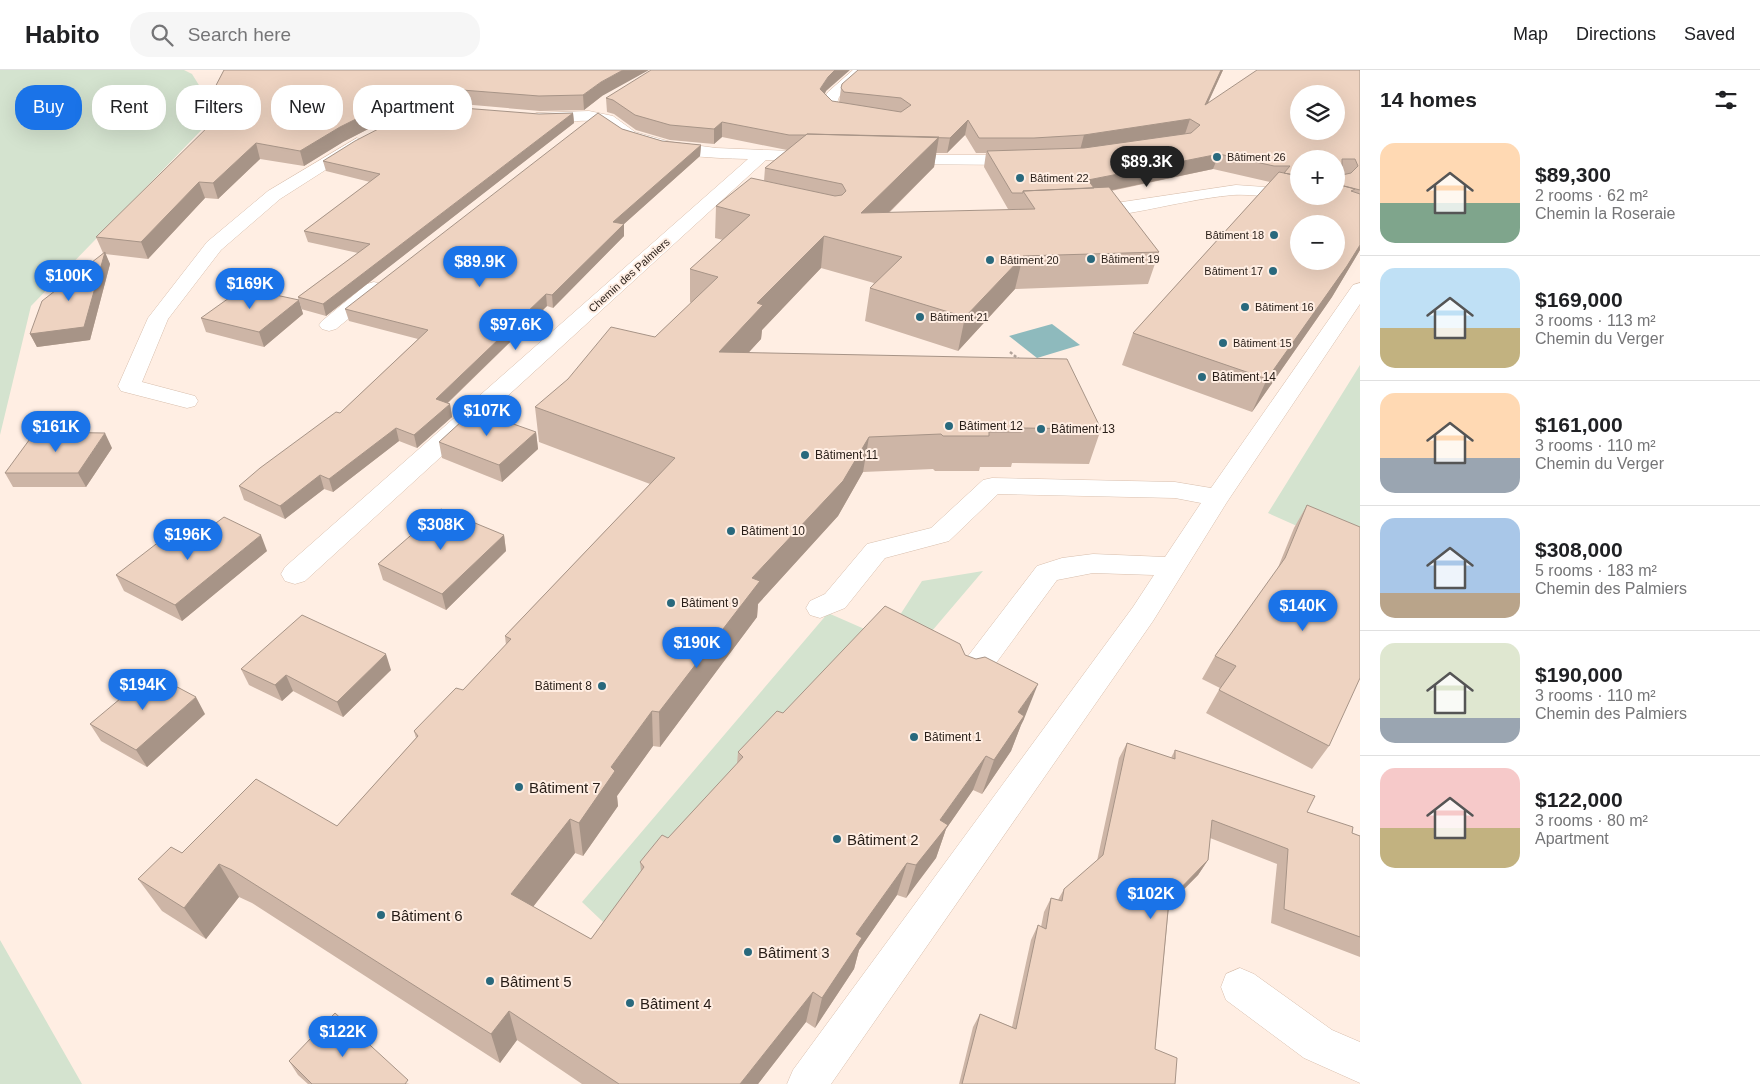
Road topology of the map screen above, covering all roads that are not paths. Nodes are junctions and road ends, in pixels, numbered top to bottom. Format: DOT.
graph roads {
  1 [pos="862,70"];
  2 [pos="608,101"];
  3 [pos="592,116"];
  4 [pos="872,116"];
  5 [pos="517,117"];
  6 [pos="373,134"];
  7 [pos="573,135"];
  8 [pos="762,156"];
  9 [pos="828,158"];
  10 [pos="885,160"];
  11 [pos="1040,160"];
  12 [pos="1317,206"];
  13 [pos="1068,213"];
  14 [pos="1360,215"];
  15 [pos="388,278"];
  16 [pos="1360,289"];
  17 [pos="329,325"];
  18 [pos="187,401"];
  19 [pos="1217,498"];
  20 [pos="1173,568"];
  21 [pos="295,574"];
  22 [pos="820,608"];
  23 [pos="966,681"];
  24 [pos="1240,987"];
  25 [pos="1360,1063"];
  26 [pos="807,1084"];
  1 -- 4 [label="street"];
  2 -- 3 [label="street"];
  3 -- 5 [label="street"];
  3 -- 7 [label="street"];
  3 -- 8 [label="street"];
  6 -- 18 [label="street"];
  8 -- 9 [label="street"];
  8 -- 21 [label="street, Chemin des Palmiers"];
  10 -- 11 [label="street"];
  12 -- 13 [label="street"];
  12 -- 14 [label="street"];
  15 -- 17 [label="street"];
  16 -- 19 [label="street"];
  19 -- 20 [label="street"];
  19 -- 22 [label="street"];
  20 -- 23 [label="street"];
  20 -- 26 [label="street"];
  24 -- 25 [label="street"];
}
